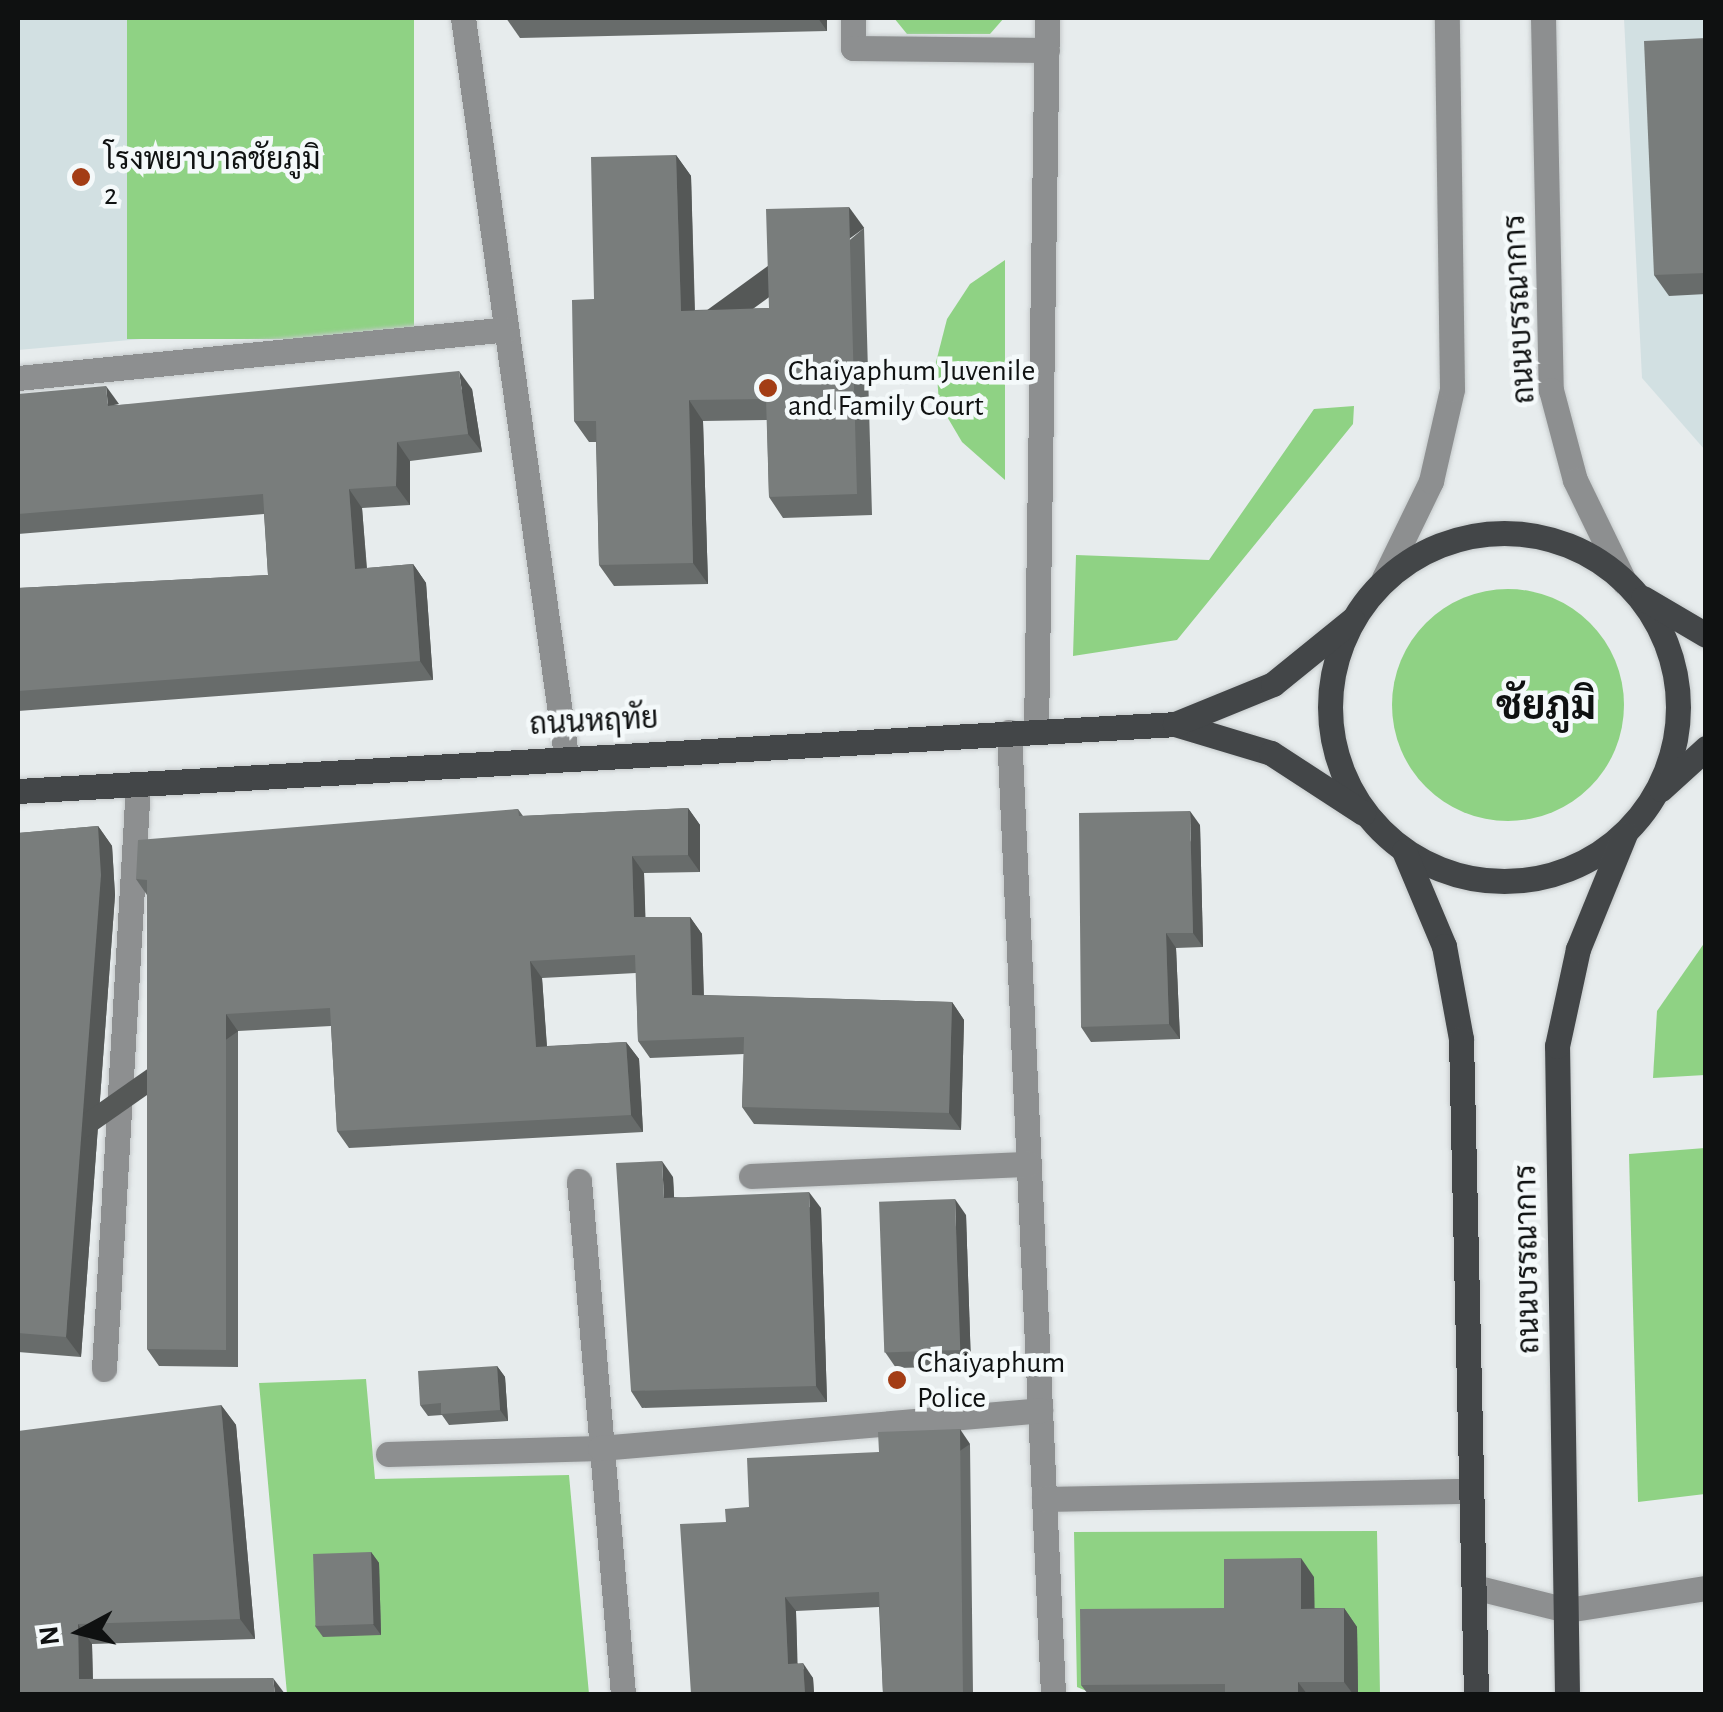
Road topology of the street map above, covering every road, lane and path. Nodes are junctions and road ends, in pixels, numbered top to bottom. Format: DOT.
graph roads {
  1 [pos="463,18"];
  2 [pos="852,18"];
  3 [pos="1047,18"];
  4 [pos="1447,18"];
  5 [pos="1542,18"];
  6 [pos="1046,50"];
  7 [pos="507,329"];
  8 [pos="18,378"];
  9 [pos="1384,578"];
  10 [pos="1632,589"];
  11 [pos="1352,620"];
  12 [pos="1706,635"];
  13 [pos="1175,724"];
  14 [pos="1036,731"];
  15 [pos="1009,732"];
  16 [pos="1706,748"];
  17 [pos="566,756"];
  18 [pos="138,784"];
  19 [pos="18,791"];
  20 [pos="1656,795"];
  21 [pos="1367,816"];
  22 [pos="1625,834"];
  23 [pos="1404,850"];
  24 [pos="1028,1164"];
  25 [pos="751,1176"];
  26 [pos="579,1181"];
  27 [pos="104,1369"];
  28 [pos="1040,1410"];
  29 [pos="600,1448"];
  30 [pos="388,1454"];
  31 [pos="1471,1491"];
  32 [pos="1044,1499"];
  33 [pos="1474,1587"];
  34 [pos="1706,1588"];
  35 [pos="1568,1610"];
  36 [pos="623,1694"];
  37 [pos="1053,1694"];
  38 [pos="1476,1694"];
  39 [pos="1568,1694"];
  1 -- 7 [label="street"];
  2 -- 6 [label="street"];
  3 -- 6 [label="street"];
  4 -- 9 [label="street"];
  5 -- 10 [label="street, ถนนบรรณาการ"];
  6 -- 14 [label="street"];
  7 -- 8 [label="street"];
  7 -- 17 [label="street"];
  9 -- 10 [label="main road"];
  9 -- 11 [label="main road"];
  10 -- 12 [label="main road"];
  10 -- 20 [label="main road"];
  11 -- 13 [label="main road, ถนนหฤทัย"];
  11 -- 21 [label="main road"];
  13 -- 14 [label="main road, ถนนหฤทัย"];
  13 -- 21 [label="main road, ถนนหฤทัย"];
  14 -- 15 [label="main road, ถนนหฤทัย"];
  15 -- 17 [label="main road, ถนนหฤทัย"];
  15 -- 24 [label="street"];
  16 -- 20 [label="main road"];
  17 -- 18 [label="main road, ถนนหฤทัย"];
  18 -- 19 [label="main road, ถนนหฤทัย"];
  18 -- 27 [label="street"];
  20 -- 22 [label="main road"];
  21 -- 23 [label="main road"];
  22 -- 23 [label="main road"];
  22 -- 35 [label="main road, ถนนบรรณาการ"];
  23 -- 31 [label="main road, ถนนบรรณาการ"];
  24 -- 25 [label="street"];
  24 -- 28 [label="street"];
  26 -- 29 [label="street"];
  28 -- 29 [label="street"];
  28 -- 32 [label="street"];
  29 -- 30 [label="street"];
  29 -- 36 [label="street"];
  31 -- 32 [label="street"];
  31 -- 33 [label="main road, ถนนบรรณาการ"];
  32 -- 37 [label="street"];
  33 -- 35 [label="street"];
  33 -- 38 [label="main road, ถนนบรรณาการ"];
  34 -- 35 [label="street"];
  35 -- 39 [label="main road, ถนนบรรณาการ"];
}
